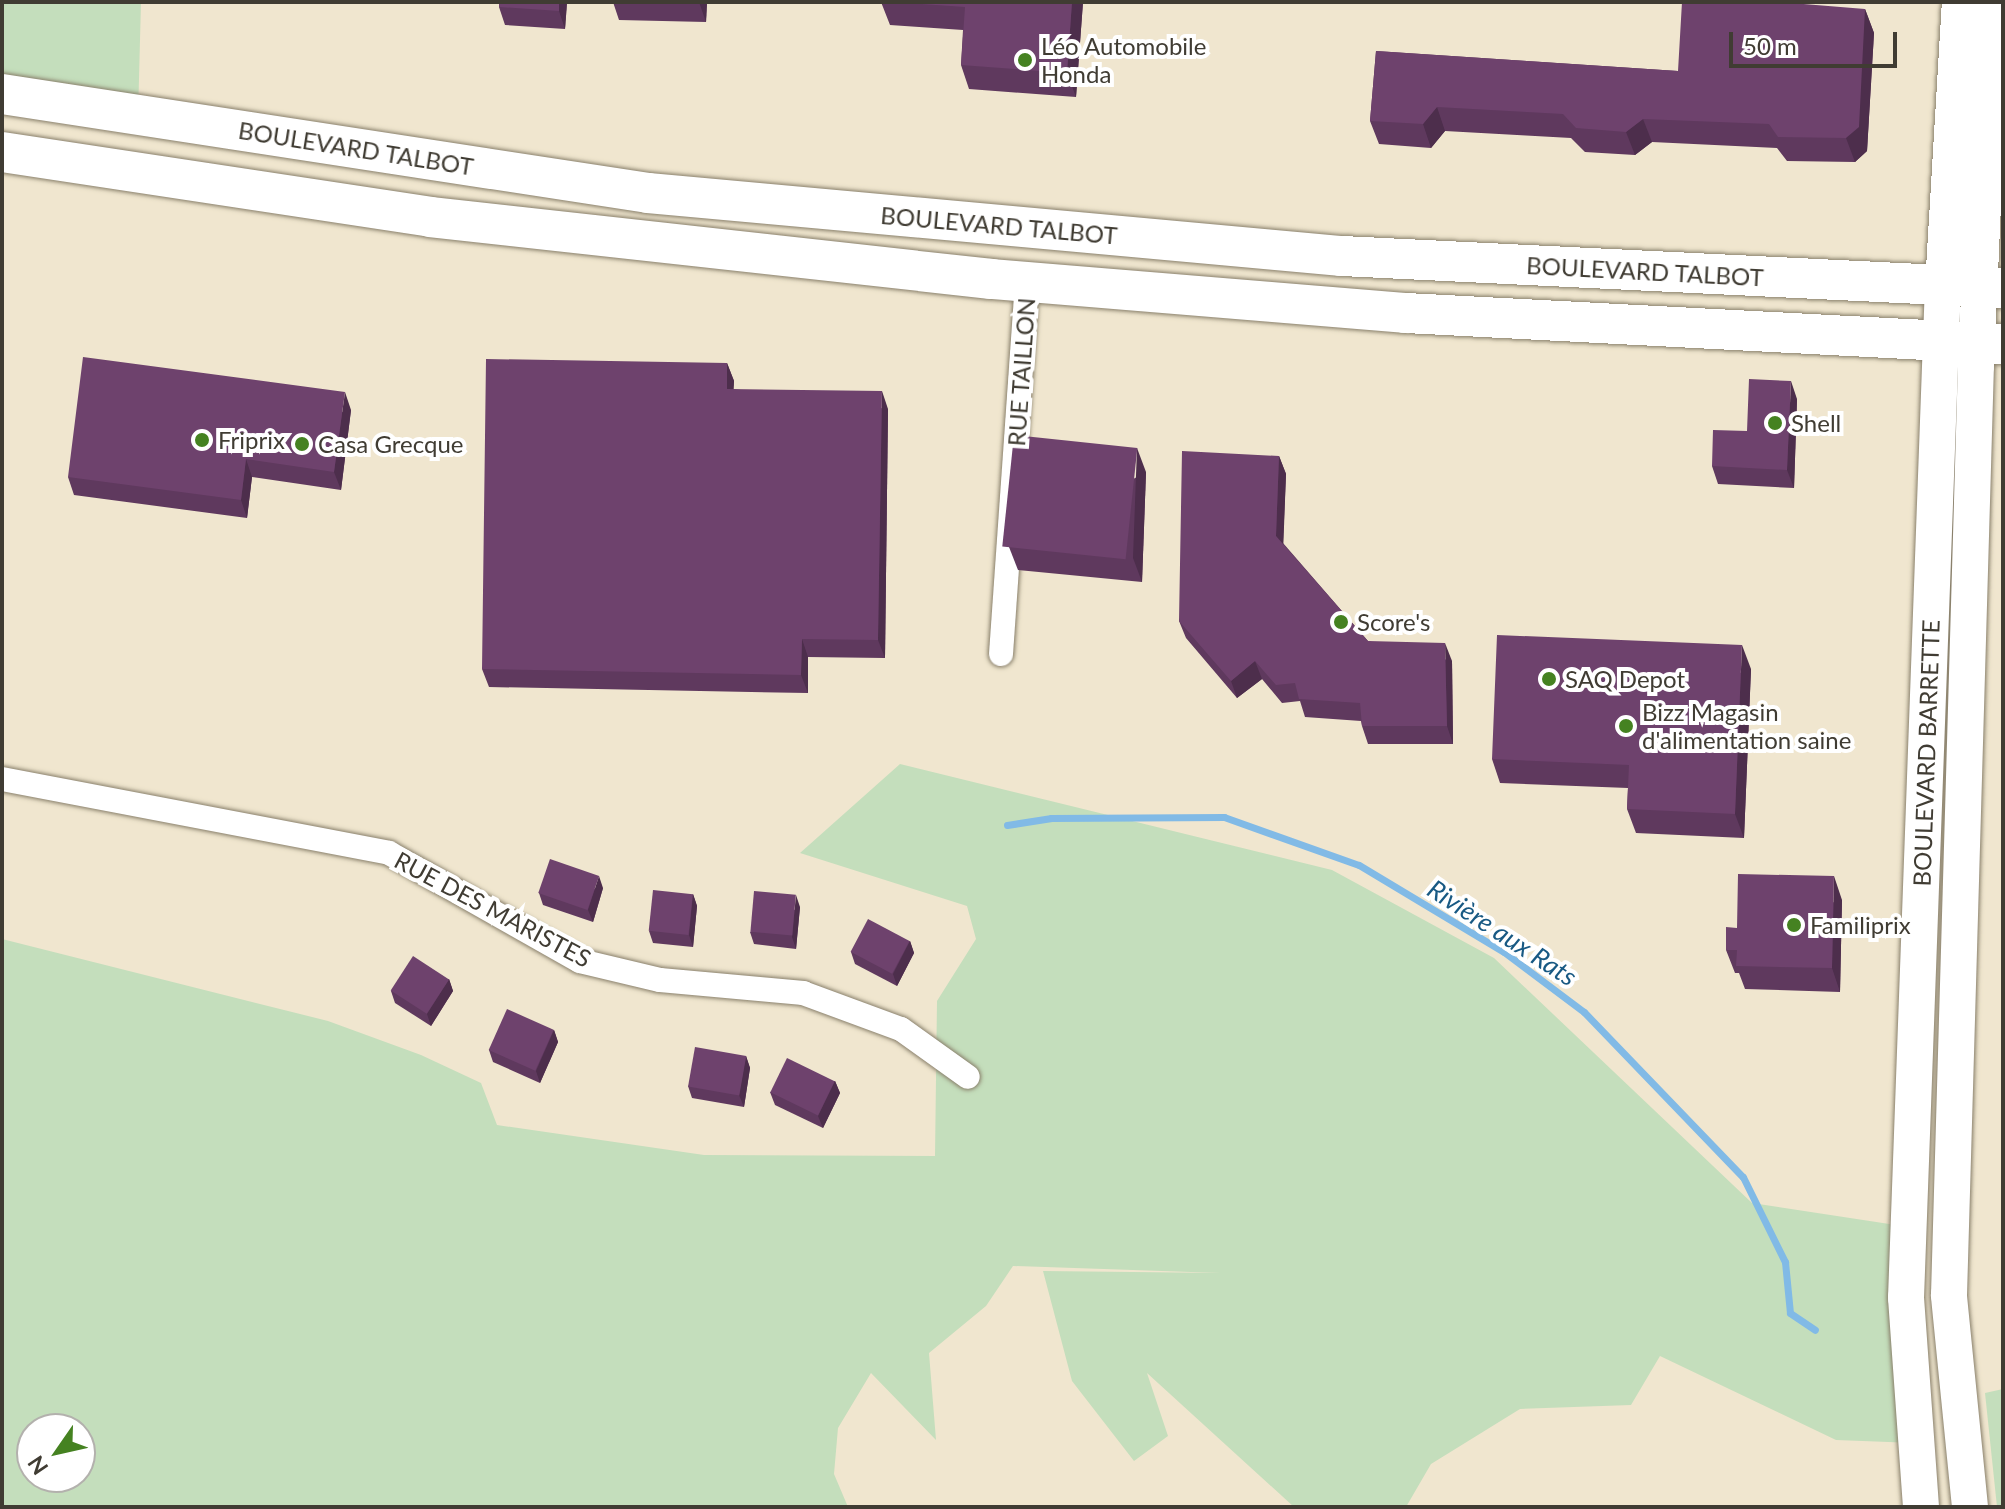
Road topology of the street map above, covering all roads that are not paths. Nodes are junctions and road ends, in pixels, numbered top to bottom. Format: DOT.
graph roads {
  1 [pos="1960,2"];
  2 [pos="1992,2"];
  3 [pos="2,94"];
  4 [pos="2,152"];
  5 [pos="1027,282"];
  6 [pos="1975,287"];
  7 [pos="1974,343"];
  8 [pos="1001,654"];
  9 [pos="2,779"];
  10 [pos="968,1077"];
  11 [pos="1921,1507"];
  12 [pos="1970,1507"];
  1 -- 6 [label="main road"];
  2 -- 6 [label="main road"];
  3 -- 6 [label="main road, BOULEVARD TALBOT"];
  4 -- 5 [label="main road"];
  5 -- 7 [label="main road"];
  5 -- 8 [label="street, RUE TAILLON"];
  6 -- 7 [label="main road, BOULEVARD BARRETTE"];
  7 -- 11 [label="main road, BOULEVARD BARRETTE"];
  7 -- 12 [label="main road, BOULEVARD BARRETTE"];
  9 -- 10 [label="street, RUE DES MARISTES"];
}
